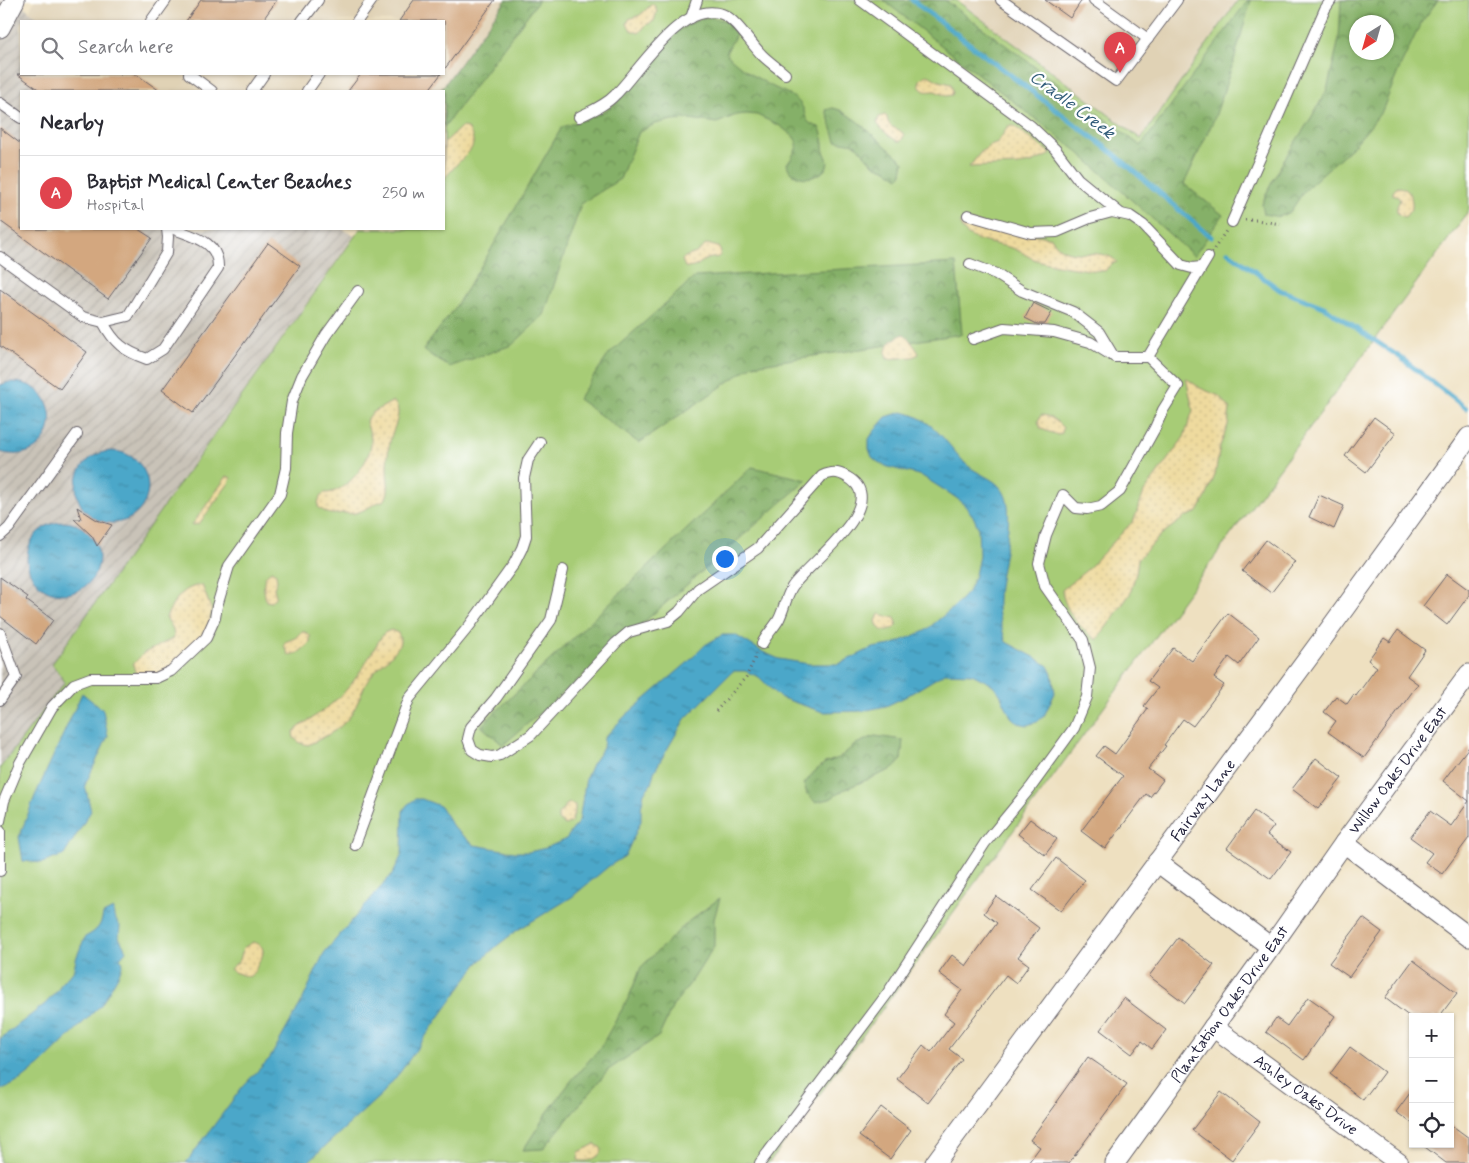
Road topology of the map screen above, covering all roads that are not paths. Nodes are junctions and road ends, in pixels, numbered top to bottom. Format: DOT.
graph roads {
  1 [pos="166,0"];
  2 [pos="318,0"];
  3 [pos="372,0"];
  4 [pos="697,0"];
  5 [pos="860,0"];
  6 [pos="1001,0"];
  7 [pos="1094,0"];
  8 [pos="1177,0"];
  9 [pos="1331,0"];
  10 [pos="8,4"];
  11 [pos="691,18"];
  12 [pos="152,20"];
  13 [pos="303,20"];
  14 [pos="358,20"];
  15 [pos="0,28"];
  16 [pos="1148,39"];
  17 [pos="785,74"];
  18 [pos="190,75"];
  19 [pos="263,75"];
  20 [pos="318,75"];
  21 [pos="211,90"];
  22 [pos="253,90"];
  23 [pos="308,90"];
  24 [pos="0,104"];
  25 [pos="20,117"];
  26 [pos="579,117"];
  27 [pos="968,214"];
  28 [pos="1121,214"];
  29 [pos="1232,222"];
  30 [pos="167,230"];
  31 [pos="177,230"];
  32 [pos="0,257"];
  33 [pos="1208,257"];
  34 [pos="970,264"];
  35 [pos="1200,267"];
  36 [pos="358,292"];
  37 [pos="103,322"];
  38 [pos="973,339"];
  39 [pos="1148,356"];
  40 [pos="1114,357"];
  41 [pos="77,434"];
  42 [pos="1469,436"];
  43 [pos="540,442"];
  44 [pos="0,536"];
  45 [pos="563,570"];
  46 [pos="0,633"];
  47 [pos="762,644"];
  48 [pos="1469,674"];
  49 [pos="0,700"];
  50 [pos="0,821"];
  51 [pos="0,831"];
  52 [pos="1344,843"];
  53 [pos="355,845"];
  54 [pos="1157,862"];
  55 [pos="0,871"];
  56 [pos="1469,937"];
  57 [pos="1271,947"];
  58 [pos="1213,1027"];
  59 [pos="760,1163"];
  60 [pos="935,1163"];
  61 [pos="1115,1163"];
  62 [pos="1399,1163"];
  1 -- 12 [label="lane"];
  2 -- 13 [label="lane"];
  3 -- 14 [label="lane"];
  4 -- 11 [label="lane"];
  5 -- 28 [label="lane"];
  6 -- 16 [label="lane"];
  7 -- 16 [label="lane"];
  8 -- 16 [label="lane"];
  9 -- 29 [label="lane"];
  10 -- 15 [label="street"];
  11 -- 17 [label="lane"];
  11 -- 26 [label="lane"];
  18 -- 21 [label="lane"];
  19 -- 22 [label="lane"];
  20 -- 23 [label="lane"];
  24 -- 25 [label="lane"];
  27 -- 28 [label="lane"];
  28 -- 35 [label="lane"];
  30 -- 37 [label="lane"];
  31 -- 37 [label="lane"];
  32 -- 37 [label="lane"];
  33 -- 35 [label="lane"];
  34 -- 40 [label="lane"];
  35 -- 39 [label="lane"];
  36 -- 50 [label="lane"];
  38 -- 40 [label="lane"];
  39 -- 40 [label="lane"];
  39 -- 59 [label="lane"];
  41 -- 44 [label="lane"];
  42 -- 54 [label="street, Fairway Lane"];
  43 -- 53 [label="lane"];
  45 -- 47 [label="lane"];
  46 -- 49 [label="lane"];
  48 -- 52 [label="street, Willow Oaks Drive East"];
  51 -- 55 [label="lane"];
  52 -- 56 [label="street"];
  52 -- 57 [label="street, Plantation Oaks Drive East"];
  54 -- 57 [label="street"];
  54 -- 60 [label="street, Fairway Lane"];
  57 -- 58 [label="street, Plantation Oaks Drive East"];
  58 -- 61 [label="street, Plantation Oaks Drive East"];
  58 -- 62 [label="street, Ashley Oaks Drive"];
}
